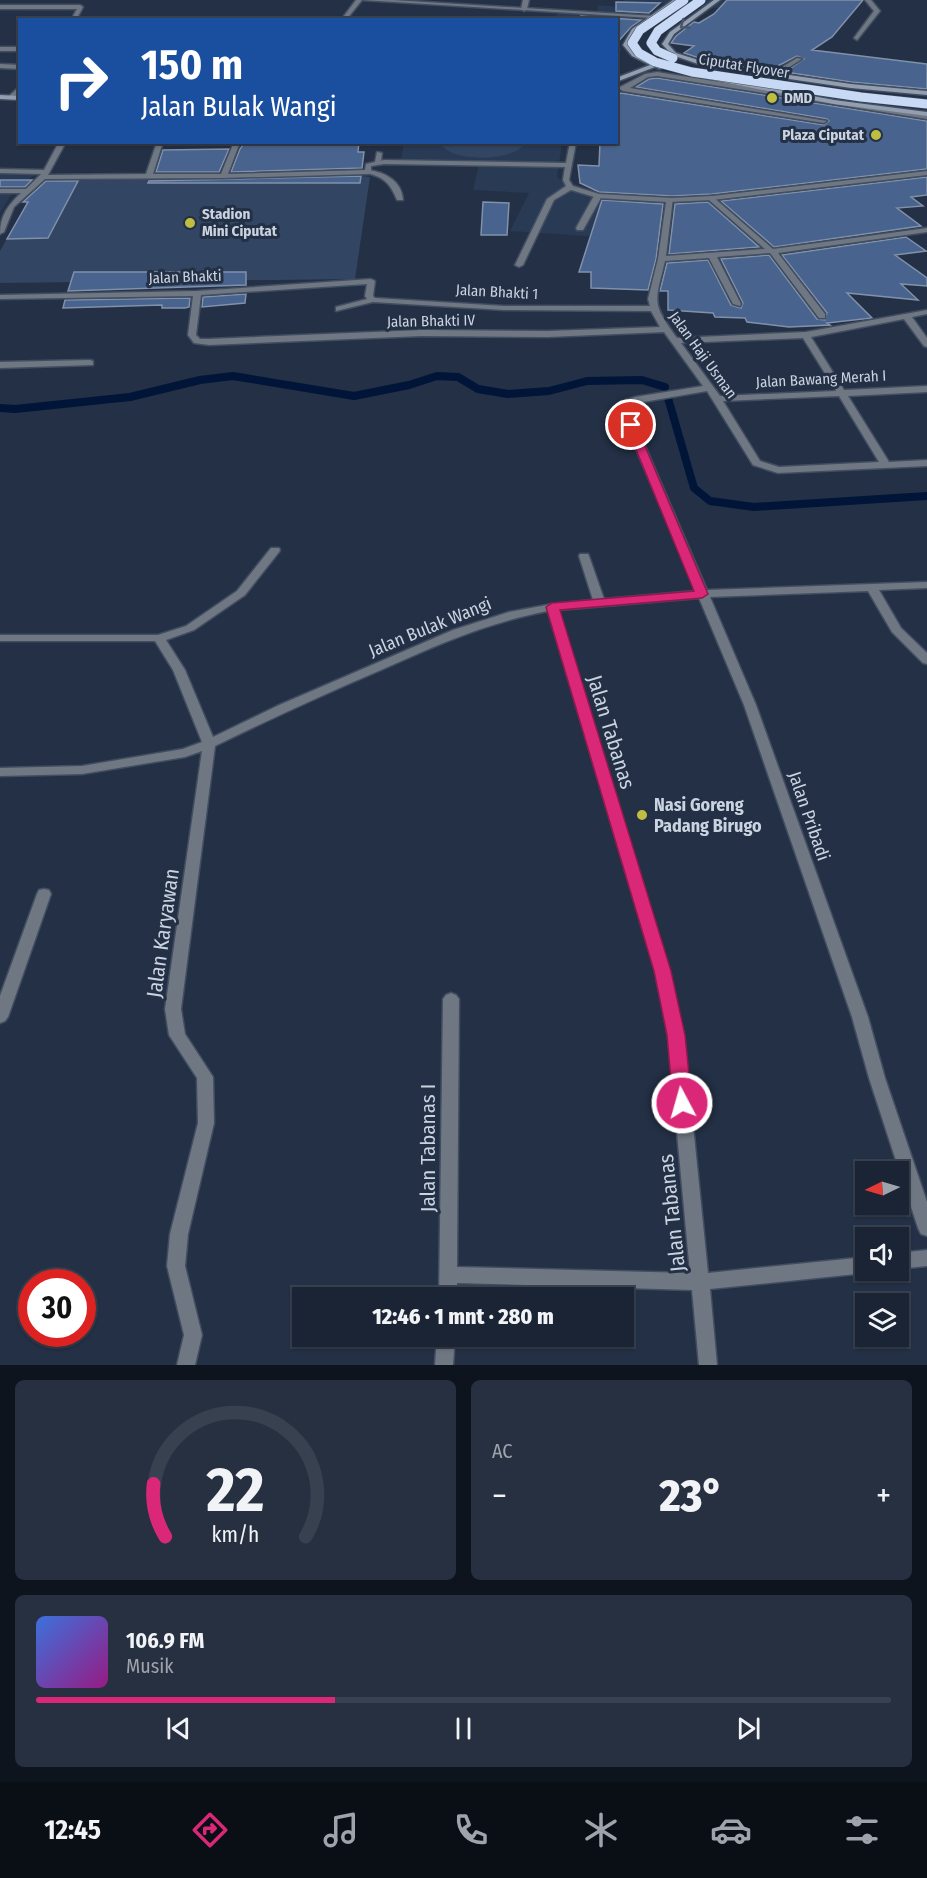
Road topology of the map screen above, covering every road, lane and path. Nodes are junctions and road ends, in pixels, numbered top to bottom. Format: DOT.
graph roads {
  1 [pos="75,0"];
  2 [pos="359,0"];
  3 [pos="365,0"];
  4 [pos="526,0"];
  5 [pos="676,0"];
  6 [pos="684,0"];
  7 [pos="701,0"];
  8 [pos="717,0"];
  9 [pos="868,0"];
  10 [pos="0,7"];
  11 [pos="70,7"];
  12 [pos="524,9"];
  13 [pos="651,16"];
  14 [pos="75,18"];
  15 [pos="345,18"];
  16 [pos="857,38"];
  17 [pos="626,45"];
  18 [pos="618,48"];
  19 [pos="0,49"];
  20 [pos="18,49"];
  21 [pos="799,59"];
  22 [pos="654,65"];
  23 [pos="0,66"];
  24 [pos="18,68"];
  25 [pos="768,74"];
  26 [pos="618,79"];
  27 [pos="850,86"];
  28 [pos="620,88"];
  29 [pos="18,90"];
  30 [pos="916,93"];
  31 [pos="927,95"];
  32 [pos="0,97"];
  33 [pos="10,97"];
  34 [pos="18,98"];
  35 [pos="834,102"];
  36 [pos="927,104"];
  37 [pos="927,114"];
  38 [pos="824,121"];
  39 [pos="62,144"];
  40 [pos="159,144"];
  41 [pos="236,144"];
  42 [pos="572,144"];
  43 [pos="379,153"];
  44 [pos="378,162"];
  45 [pos="567,165"];
  46 [pos="0,171"];
  47 [pos="368,171"];
  48 [pos="927,173"];
  49 [pos="44,174"];
  50 [pos="224,176"];
  51 [pos="149,177"];
  52 [pos="570,188"];
  53 [pos="0,191"];
  54 [pos="25,191"];
  55 [pos="598,196"];
  56 [pos="399,198"];
  57 [pos="712,198"];
  58 [pos="670,200"];
  59 [pos="580,228"];
  60 [pos="927,230"];
  61 [pos="0,232"];
  62 [pos="772,251"];
  63 [pos="711,256"];
  64 [pos="662,259"];
  65 [pos="519,265"];
  66 [pos="197,293"];
  67 [pos="0,297"];
  68 [pos="374,300"];
  69 [pos="737,304"];
  70 [pos="339,309"];
  71 [pos="654,309"];
  72 [pos="927,312"];
  73 [pos="822,316"];
  74 [pos="907,317"];
  75 [pos="666,329"];
  76 [pos="806,335"];
  77 [pos="674,341"];
  78 [pos="927,344"];
  79 [pos="90,363"];
  80 [pos="0,364"];
  81 [pos="709,388"];
  82 [pos="927,389"];
  83 [pos="841,393"];
  84 [pos="717,399"];
  85 [pos="623,404"];
  86 [pos="631,425"];
  87 [pos="927,463"];
  88 [pos="885,464"];
  89 [pos="276,550"];
  90 [pos="584,556"];
  91 [pos="927,585"];
  92 [pos="872,588"];
  93 [pos="702,594"];
  94 [pos="600,603"];
  95 [pos="552,607"];
  96 [pos="0,638"];
  97 [pos="159,638"];
  98 [pos="927,660"];
  99 [pos="209,744"];
  100 [pos="0,772"];
  101 [pos="44,894"];
  102 [pos="451,999"];
  103 [pos="0,1017"];
  104 [pos="927,1228"];
  105 [pos="927,1258"];
  106 [pos="909,1260"];
  107 [pos="855,1266"];
  108 [pos="450,1275"];
  109 [pos="700,1282"];
  110 [pos="449,1287"];
  111 [pos="445,1347"];
  112 [pos="186,1365"];
  113 [pos="444,1365"];
  114 [pos="708,1365"];
  1 -- 11 [label="street"];
  2 -- 15 [label="street"];
  3 -- 12 [label="street"];
  4 -- 12 [label="street"];
  5 -- 13 [label="main road"];
  6 -- 36 [label="highway, Ciputat Flyover, bridge"];
  7 -- 31 [label="highway, Ciputat Flyover, bridge"];
  8 -- 25 [label="main road, one-way"];
  9 -- 16 [label="street"];
  10 -- 11 [label="street"];
  11 -- 14 [label="street"];
  12 -- 13 [label="street"];
  13 -- 17 [label="main road"];
  17 -- 18 [label="main road"];
  17 -- 22 [label="main road"];
  19 -- 20 [label="street"];
  21 -- 25 [label="street"];
  22 -- 26 [label="main road"];
  22 -- 35 [label="main road"];
  23 -- 24 [label="street"];
  25 -- 27 [label="main road"];
  27 -- 30 [label="main road"];
  27 -- 35 [label="main road"];
  28 -- 37 [label="street"];
  28 -- 38 [label="street"];
  29 -- 33 [label="street"];
  30 -- 31 [label="main road"];
  30 -- 37 [label="main road"];
  32 -- 33 [label="main road"];
  33 -- 34 [label="main road"];
  35 -- 37 [label="main road"];
  39 -- 49 [label="street"];
  40 -- 51 [label="street"];
  41 -- 50 [label="street"];
  42 -- 45 [label="street"];
  43 -- 44 [label="street"];
  44 -- 45 [label="street"];
  44 -- 47 [label="street"];
  45 -- 52 [label="street"];
  46 -- 49 [label="street"];
  47 -- 50 [label="street"];
  47 -- 56 [label="street"];
  48 -- 57 [label="street"];
  49 -- 51 [label="street"];
  49 -- 54 [label="street"];
  50 -- 51 [label="street"];
  52 -- 55 [label="street"];
  52 -- 65 [label="street"];
  53 -- 54 [label="street"];
  54 -- 61 [label="street"];
  55 -- 58 [label="street"];
  55 -- 59 [label="street"];
  57 -- 58 [label="street"];
  57 -- 62 [label="street"];
  58 -- 64 [label="street, Jalan Haji Usman"];
  60 -- 62 [label="street"];
  62 -- 63 [label="street"];
  62 -- 73 [label="street"];
  63 -- 64 [label="street"];
  63 -- 69 [label="street"];
  64 -- 71 [label="street, Jalan Haji Usman"];
  66 -- 67 [label="street, Jalan Bhakti"];
  66 -- 68 [label="street, Jalan Bhakti"];
  66 -- 75 [label="street, Jalan Bhakti IV"];
  68 -- 70 [label="street, Jalan Bhakti 1"];
  68 -- 71 [label="street, Jalan Bhakti 1"];
  71 -- 75 [label="street, Jalan Haji Usman"];
  72 -- 74 [label="street"];
  74 -- 76 [label="street"];
  74 -- 78 [label="street"];
  75 -- 77 [label="street, Jalan Haji Usman"];
  76 -- 77 [label="street"];
  76 -- 83 [label="street"];
  77 -- 81 [label="street, Jalan Haji Usman"];
  79 -- 80 [label="street"];
  81 -- 84 [label="street, Jalan Haji Usman"];
  81 -- 85 [label="street"];
  82 -- 83 [label="street, Jalan Bawang Merah I"];
  83 -- 84 [label="street, Jalan Bawang Merah I"];
  83 -- 88 [label="street"];
  84 -- 88 [label="street, Jalan Haji Usman"];
  86 -- 93 [label="street, Jalan Pribadi"];
  87 -- 88 [label="street"];
  89 -- 97 [label="street"];
  90 -- 94 [label="street"];
  91 -- 92 [label="street, Jalan Bulak Wangi"];
  92 -- 93 [label="street, Jalan Bulak Wangi"];
  92 -- 98 [label="street"];
  93 -- 94 [label="street, Jalan Bulak Wangi"];
  93 -- 104 [label="street, Jalan Pribadi"];
  94 -- 95 [label="street, Jalan Bulak Wangi"];
  95 -- 99 [label="street, Jalan Bulak Wangi"];
  95 -- 109 [label="street, Jalan Tabanas"];
  96 -- 97 [label="street"];
  97 -- 99 [label="street"];
  99 -- 100 [label="street, Jalan Bulak Wangi"];
  99 -- 112 [label="street, Jalan Karyawan"];
  101 -- 103 [label="street"];
  102 -- 108 [label="street, Jalan Tabanas I"];
  105 -- 106 [label="street"];
  107 -- 109 [label="street"];
  108 -- 109 [label="street"];
  108 -- 110 [label="street, Jalan Tabanas I"];
  109 -- 114 [label="street, Jalan Tabanas"];
  111 -- 113 [label="street"];
}
